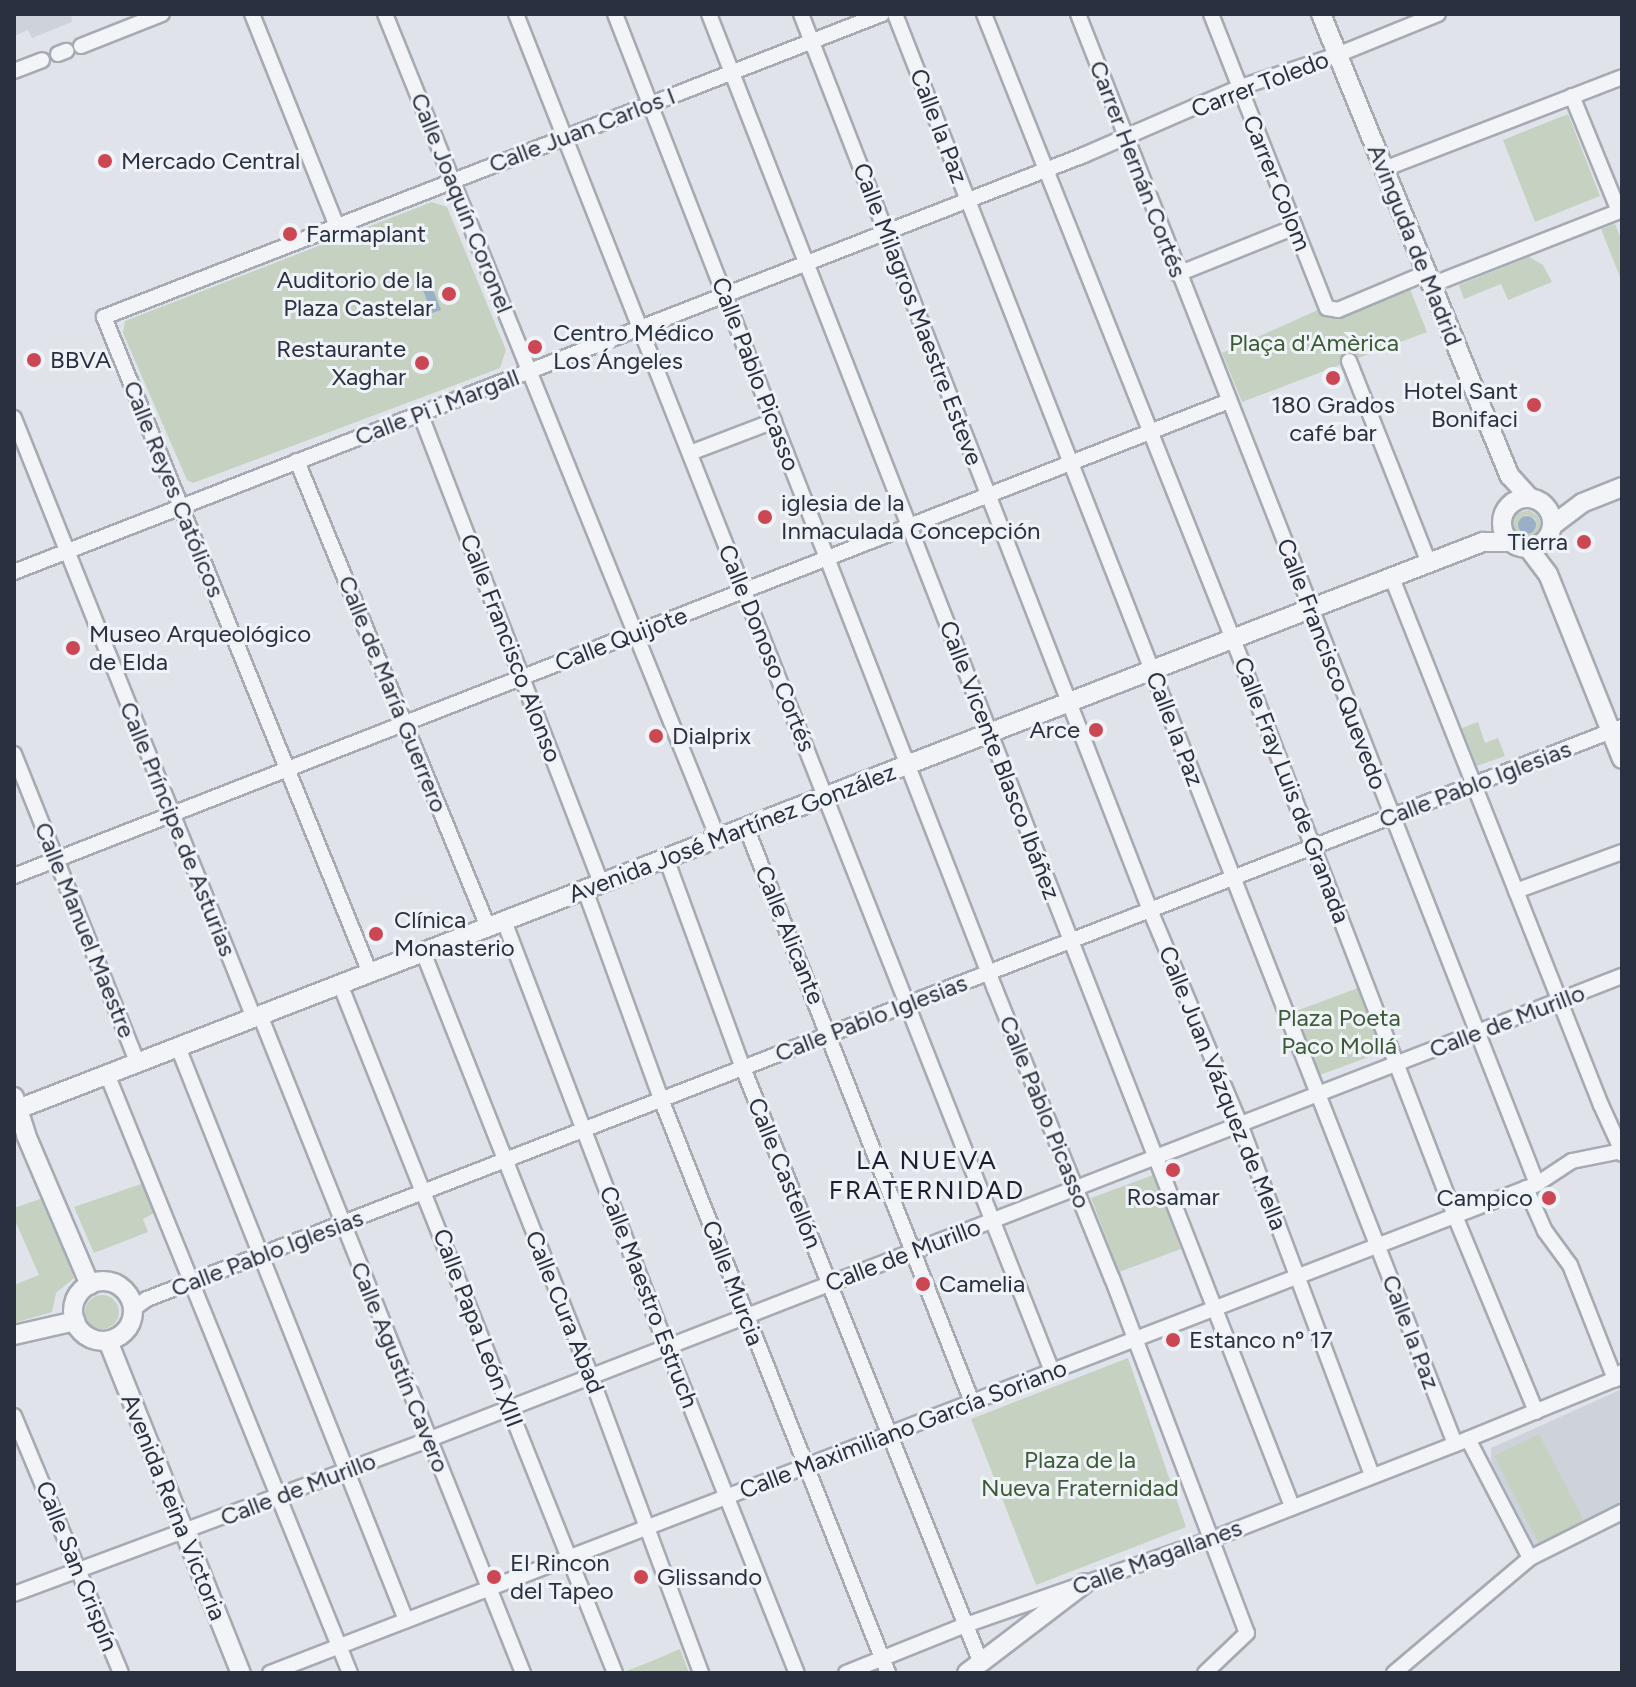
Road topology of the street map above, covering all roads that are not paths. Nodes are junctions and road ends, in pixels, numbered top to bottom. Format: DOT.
graph roads {
  1 [pos="162,14"];
  2 [pos="252,14"];
  3 [pos="385,14"];
  4 [pos="516,14"];
  5 [pos="615,14"];
  6 [pos="709,14"];
  7 [pos="801,14"];
  8 [pos="882,14"];
  9 [pos="895,14"];
  10 [pos="984,14"];
  11 [pos="1078,14"];
  12 [pos="1211,14"];
  13 [pos="1321,14"];
  14 [pos="1438,14"];
  15 [pos="812,41"];
  16 [pos="81,46"];
  17 [pos="1337,55"];
  18 [pos="42,60"];
  19 [pos="14,71"];
  20 [pos="731,71"];
  21 [pos="1622,77"];
  22 [pos="1238,88"];
  23 [pos="1572,96"];
  24 [pos="650,103"];
  25 [pos="565,136"];
  26 [pos="1126,138"];
  27 [pos="1084,155"];
  28 [pos="1047,169"];
  29 [pos="1384,169"];
  30 [pos="453,180"];
  31 [pos="968,200"];
  32 [pos="1621,211"];
  33 [pos="337,226"];
  34 [pos="1295,227"];
  35 [pos="886,232"];
  36 [pos="806,263"];
  37 [pos="1178,274"];
  38 [pos="1429,279"];
  39 [pos="725,295"];
  40 [pos="104,317"];
  41 [pos="1197,323"];
  42 [pos="640,328"];
  43 [pos="1349,361"];
  44 [pos="530,371"];
  45 [pos="1229,401"];
  46 [pos="420,413"];
  47 [pos="14,418"];
  48 [pos="774,421"];
  49 [pos="1151,432"];
  50 [pos="690,453"];
  51 [pos="297,461"];
  52 [pos="1071,463"];
  53 [pos="1510,476"];
  54 [pos="1622,487"];
  55 [pos="988,495"];
  56 [pos="1529,497"];
  57 [pos="1582,503"];
  58 [pos="1509,505"];
  59 [pos="1546,506"];
  60 [pos="181,507"];
  61 [pos="1502,524"];
  62 [pos="909,526"];
  63 [pos="1543,538"];
  64 [pos="1483,542"];
  65 [pos="1510,542"];
  66 [pos="67,551"];
  67 [pos="828,558"];
  68 [pos="1438,560"];
  69 [pos="14,572"];
  70 [pos="1392,578"];
  71 [pos="744,591"];
  72 [pos="1313,608"];
  73 [pos="636,633"];
  74 [pos="1233,639"];
  75 [pos="1152,670"];
  76 [pos="522,678"];
  77 [pos="1069,703"];
  78 [pos="405,723"];
  79 [pos="1616,729"];
  80 [pos="990,733"];
  81 [pos="14,754"];
  82 [pos="1622,759"];
  83 [pos="909,764"];
  84 [pos="287,769"];
  85 [pos="1474,784"];
  86 [pos="826,796"];
  87 [pos="172,814"];
  88 [pos="1391,817"];
  89 [pos="746,827"];
  90 [pos="718,838"];
  91 [pos="1313,847"];
  92 [pos="1622,852"];
  93 [pos="666,858"];
  94 [pos="56,859"];
  95 [pos="14,876"];
  96 [pos="1233,878"];
  97 [pos="593,886"];
  98 [pos="1516,891"];
  99 [pos="1150,910"];
  100 [pos="496,924"];
  101 [pos="1069,942"];
  102 [pos="423,952"];
  103 [pos="370,973"];
  104 [pos="989,973"];
  105 [pos="1622,976"];
  106 [pos="340,984"];
  107 [pos="1560,1000"];
  108 [pos="908,1004"];
  109 [pos="257,1016"];
  110 [pos="1476,1033"];
  111 [pos="830,1034"];
  112 [pos="178,1047"];
  113 [pos="137,1062"];
  114 [pos="1397,1063"];
  115 [pos="743,1068"];
  116 [pos="107,1074"];
  117 [pos="1318,1094"];
  118 [pos="661,1099"];
  119 [pos="16,1103"];
  120 [pos="1240,1124"];
  121 [pos="585,1129"];
  122 [pos="1622,1152"];
  123 [pos="1154,1157"];
  124 [pos="505,1160"];
  125 [pos="1532,1186"];
  126 [pos="1076,1188"];
  127 [pos="425,1191"];
  128 [pos="1455,1216"];
  129 [pos="992,1220"];
  130 [pos="342,1224"];
  131 [pos="1378,1246"];
  132 [pos="914,1251"];
  133 [pos="261,1254"];
  134 [pos="1298,1276"];
  135 [pos="191,1281"];
  136 [pos="829,1284"];
  137 [pos="90,1285"];
  138 [pos="133,1309"];
  139 [pos="1214,1309"];
  140 [pos="746,1316"];
  141 [pos="75,1321"];
  142 [pos="14,1335"];
  143 [pos="1134,1340"];
  144 [pos="108,1341"];
  145 [pos="667,1347"];
  146 [pos="1052,1371"];
  147 [pos="1619,1376"];
  148 [pos="591,1377"];
  149 [pos="972,1402"];
  150 [pos="509,1408"];
  151 [pos="1536,1412"];
  152 [pos="14,1416"];
  153 [pos="889,1434"];
  154 [pos="430,1439"];
  155 [pos="1461,1442"];
  156 [pos="804,1467"];
  157 [pos="348,1470"];
  158 [pos="1372,1475"];
  159 [pos="279,1495"];
  160 [pos="727,1497"];
  161 [pos="1292,1506"];
  162 [pos="1622,1512"];
  163 [pos="648,1527"];
  164 [pos="183,1532"];
  165 [pos="1212,1539"];
  166 [pos="570,1557"];
  167 [pos="1530,1558"];
  168 [pos="79,1570"];
  169 [pos="1085,1583"];
  170 [pos="489,1588"];
  171 [pos="14,1594"];
  172 [pos="406,1620"];
  173 [pos="963,1626"];
  174 [pos="340,1646"];
  175 [pos="882,1658"];
  176 [pos="974,1668"];
  177 [pos="121,1673"];
  178 [pos="241,1673"];
  179 [pos="270,1673"];
  180 [pos="350,1673"];
  181 [pos="523,1673"];
  182 [pos="615,1673"];
  183 [pos="701,1673"];
  184 [pos="797,1673"];
  185 [pos="846,1673"];
  186 [pos="888,1673"];
  187 [pos="1205,1673"];
  188 [pos="1394,1673"];
  1 -- 16 [label="street"];
  2 -- 33 [label="street"];
  3 -- 30 [label="street, Calle Joaquín Coronel"];
  4 -- 25 [label="street, Calle Donoso Cortés"];
  5 -- 24 [label="street, Calle Pablo Picasso"];
  6 -- 20 [label="street, Calle Vicente Blasco Ibáñez"];
  7 -- 15 [label="street, Calle Milagros Maestre Esteve"];
  8 -- 15 [label="street, Calle Juan Carlos I"];
  9 -- 31 [label="street, Calle la Paz"];
  10 -- 28 [label="street, Calle Fray Luis de Granada"];
  11 -- 26 [label="street, Carrer Hernán Cortés"];
  12 -- 22 [label="street, Carrer Colom"];
  13 -- 17 [label="street, Avinguda de Madrid"];
  14 -- 17 [label="street, Carrer Toledo"];
  15 -- 20 [label="street, Calle Juan Carlos I"];
  15 -- 35 [label="street, Calle Milagros Maestre Esteve"];
  17 -- 22 [label="street, Carrer Toledo"];
  17 -- 29 [label="street, Avinguda de Madrid"];
  18 -- 19 [label="street"];
  20 -- 24 [label="street, Calle Juan Carlos I"];
  20 -- 36 [label="street, Calle Vicente Blasco Ibáñez"];
  21 -- 23 [label="street"];
  22 -- 26 [label="street, Carrer Toledo"];
  22 -- 34 [label="street, Carrer Colom"];
  23 -- 29 [label="street"];
  23 -- 32 [label="street"];
  24 -- 25 [label="street, Calle Juan Carlos I"];
  24 -- 39 [label="street, Calle Pablo Picasso"];
  25 -- 30 [label="street, Calle Juan Carlos I"];
  25 -- 42 [label="street, Calle Donoso Cortés"];
  26 -- 27 [label="street, Carrer Toledo"];
  26 -- 37 [label="street, Carrer Hernán Cortés"];
  27 -- 28 [label="street, Calle Pi i Margall"];
  28 -- 31 [label="street, Calle Pi i Margall"];
  28 -- 49 [label="street, Calle Fray Luis de Granada"];
  29 -- 38 [label="street, Avinguda de Madrid"];
  30 -- 33 [label="street, Calle Juan Carlos I"];
  30 -- 44 [label="street, Calle Joaquín Coronel"];
  31 -- 35 [label="street, Calle Pi i Margall"];
  31 -- 52 [label="street, Calle la Paz"];
  32 -- 38 [label="street"];
  33 -- 40 [label="street, Calle Juan Carlos I"];
  34 -- 37 [label="street"];
  34 -- 38 [label="street, Carrer Colom"];
  35 -- 36 [label="street, Calle Pi i Margall"];
  35 -- 55 [label="street, Calle Milagros Maestre Esteve"];
  36 -- 39 [label="street, Calle Pi i Margall"];
  36 -- 62 [label="street, Calle Vicente Blasco Ibáñez"];
  37 -- 41 [label="street, Carrer Hernán Cortés"];
  38 -- 53 [label="street, Avinguda de Madrid"];
  39 -- 42 [label="street, Calle Pi i Margall"];
  39 -- 48 [label="street, Calle Pablo Picasso"];
  40 -- 60 [label="street, Calle Reyes Católicos"];
  41 -- 45 [label="street, Calle Francisco Quevedo"];
  42 -- 44 [label="street, Calle Pi i Margall"];
  42 -- 50 [label="street, Calle Donoso Cortés"];
  43 -- 68 [label="street"];
  44 -- 46 [label="street, Calle Pi i Margall"];
  44 -- 73 [label="street, Calle Joaquín Coronel"];
  45 -- 49 [label="street, Calle Quijote"];
  45 -- 72 [label="street, Calle Francisco Quevedo"];
  46 -- 51 [label="street, Calle Pi i Margall"];
  46 -- 76 [label="street, Calle Francisco Alonso"];
  47 -- 66 [label="street, Calle Príncipe de Asturias"];
  48 -- 50 [label="street"];
  48 -- 67 [label="street, Calle Pablo Picasso"];
  49 -- 52 [label="street, Calle Quijote"];
  49 -- 74 [label="street, Calle Fray Luis de Granada"];
  50 -- 71 [label="street, Calle Donoso Cortés"];
  51 -- 60 [label="street, Calle Pi i Margall"];
  51 -- 78 [label="street, Calle de María Guerrero"];
  52 -- 55 [label="street, Calle Quijote"];
  52 -- 75 [label="street, Calle la Paz"];
  53 -- 56 [label="street, Avinguda de Madrid"];
  53 -- 58 [label="street, Avinguda de Madrid"];
  54 -- 57 [label="street"];
  55 -- 62 [label="street, Calle Quijote"];
  55 -- 77 [label="street, Calle Milagros Maestre Esteve"];
  56 -- 58 [label="street"];
  56 -- 59 [label="street"];
  57 -- 59 [label="street"];
  57 -- 63 [label="street"];
  58 -- 61 [label="street"];
  59 -- 63 [label="street"];
  60 -- 66 [label="street, Calle Pi i Margall"];
  60 -- 84 [label="street, Calle Reyes Católicos"];
  61 -- 64 [label="street"];
  61 -- 65 [label="street"];
  62 -- 67 [label="street, Calle Quijote"];
  62 -- 80 [label="street, Calle Vicente Blasco Ibáñez"];
  63 -- 65 [label="street"];
  63 -- 79 [label="street"];
  64 -- 65 [label="street"];
  64 -- 68 [label="street, Avenida José Martínez González"];
  66 -- 69 [label="street, Calle Pi i Margall"];
  66 -- 87 [label="street, Calle Príncipe de Asturias"];
  67 -- 71 [label="street, Calle Quijote"];
  67 -- 83 [label="street, Calle Pablo Picasso"];
  68 -- 70 [label="street, Avenida José Martínez González"];
  70 -- 72 [label="street, Avenida José Martínez González"];
  70 -- 85 [label="street"];
  71 -- 73 [label="street, Calle Quijote"];
  71 -- 86 [label="street, Calle Donoso Cortés"];
  72 -- 74 [label="street, Avenida José Martínez González"];
  72 -- 88 [label="street, Calle Francisco Quevedo"];
  73 -- 76 [label="street, Calle Quijote"];
  73 -- 90 [label="street, Calle Joaquín Coronel"];
  74 -- 75 [label="street, Avenida José Martínez González"];
  74 -- 91 [label="street, Calle Fray Luis de Granada"];
  75 -- 77 [label="street, Avenida José Martínez González"];
  75 -- 96 [label="street, Calle la Paz"];
  76 -- 78 [label="street, Calle Quijote"];
  76 -- 97 [label="street, Calle Francisco Alonso"];
  77 -- 80 [label="street, Avenida José Martínez González"];
  77 -- 99 [label="street, Calle Juan Vázquez de Mella"];
  78 -- 84 [label="street, Calle Quijote"];
  78 -- 100 [label="street, Calle de María Guerrero"];
  79 -- 82 [label="street"];
  79 -- 85 [label="street, Calle Pablo Iglesias"];
  80 -- 83 [label="street, Avenida José Martínez González"];
  80 -- 101 [label="street, Calle Vicente Blasco Ibáñez"];
  81 -- 94 [label="street, Calle Manuel Maestre"];
  83 -- 86 [label="street, Avenida José Martínez González"];
  83 -- 104 [label="street, Calle Pablo Picasso"];
  84 -- 87 [label="street, Calle Quijote"];
  84 -- 103 [label="street, Calle Reyes Católicos"];
  85 -- 88 [label="street, Calle Pablo Iglesias"];
  85 -- 98 [label="street"];
  86 -- 89 [label="street, Avenida José Martínez González"];
  86 -- 108 [label="street, Calle Donoso Cortés"];
  87 -- 94 [label="street, Calle Quijote"];
  87 -- 109 [label="street, Calle Príncipe de Asturias"];
  88 -- 91 [label="street, Calle Pablo Iglesias"];
  88 -- 110 [label="street, Calle Francisco Quevedo"];
  89 -- 90 [label="street, Avenida José Martínez González"];
  89 -- 111 [label="street, Calle Alicante"];
  90 -- 93 [label="street, Avenida José Martínez González"];
  91 -- 96 [label="street, Calle Pablo Iglesias"];
  91 -- 114 [label="street, Calle Fray Luis de Granada"];
  92 -- 98 [label="street"];
  93 -- 97 [label="street, Avenida José Martínez González"];
  93 -- 115 [label="street, Calle Castellón"];
  94 -- 95 [label="street, Calle Quijote"];
  94 -- 113 [label="street, Calle Manuel Maestre"];
  96 -- 99 [label="street, Calle Pablo Iglesias"];
  96 -- 117 [label="street, Calle la Paz"];
  97 -- 100 [label="street, Avenida José Martínez González"];
  97 -- 118 [label="street, Calle Murcia"];
  98 -- 107 [label="street"];
  99 -- 101 [label="street, Calle Pablo Iglesias"];
  99 -- 120 [label="street, Calle Juan Vázquez de Mella"];
  100 -- 102 [label="street, Avenida José Martínez González"];
  100 -- 121 [label="street, Calle Maestro Estruch"];
  101 -- 104 [label="street, Calle Pablo Iglesias"];
  101 -- 123 [label="street, Calle Vicente Blasco Ibáñez"];
  102 -- 103 [label="street, Avenida José Martínez González"];
  102 -- 124 [label="street, Calle Cura Abad"];
  103 -- 106 [label="street, Avenida José Martínez González"];
  104 -- 108 [label="street, Calle Pablo Iglesias"];
  104 -- 126 [label="street, Calle Pablo Picasso"];
  105 -- 107 [label="street, Calle de Murillo"];
  106 -- 109 [label="street, Avenida José Martínez González"];
  106 -- 127 [label="street, Calle Papa León XIII"];
  107 -- 110 [label="street, Calle de Murillo"];
  107 -- 122 [label="street"];
  108 -- 111 [label="street, Calle Pablo Iglesias"];
  108 -- 129 [label="street, Calle Donoso Cortés"];
  109 -- 112 [label="street, Avenida José Martínez González"];
  109 -- 130 [label="street, Calle Agustín Cavero"];
  110 -- 114 [label="street, Calle de Murillo"];
  110 -- 125 [label="street, Calle Francisco Quevedo"];
  111 -- 115 [label="street, Calle Pablo Iglesias"];
  111 -- 132 [label="street, Calle Alicante"];
  112 -- 113 [label="street, Avenida José Martínez González"];
  112 -- 133 [label="street"];
  113 -- 116 [label="street, Avenida José Martínez González"];
  114 -- 117 [label="street, Calle de Murillo"];
  114 -- 128 [label="street, Calle Fray Luis de Granada"];
  115 -- 118 [label="street, Calle Pablo Iglesias"];
  115 -- 136 [label="street, Calle Castellón"];
  116 -- 119 [label="street, Avenida José Martínez González"];
  116 -- 135 [label="street"];
  117 -- 120 [label="street, Calle de Murillo"];
  117 -- 131 [label="street, Calle la Paz"];
  118 -- 121 [label="street, Calle Pablo Iglesias"];
  118 -- 140 [label="street, Calle Murcia"];
  119 -- 137 [label="street"];
  120 -- 123 [label="street, Calle de Murillo"];
  120 -- 134 [label="street, Calle Juan Vázquez de Mella"];
  121 -- 124 [label="street, Calle Pablo Iglesias"];
  121 -- 145 [label="street, Calle Maestro Estruch"];
  122 -- 125 [label="street, Calle Maximiliano García Soriano"];
  123 -- 126 [label="street, Calle de Murillo"];
  123 -- 139 [label="street, Calle Vicente Blasco Ibáñez"];
  124 -- 127 [label="street, Calle Pablo Iglesias"];
  124 -- 148 [label="street, Calle Cura Abad"];
  125 -- 128 [label="street, Calle Maximiliano García Soriano"];
  125 -- 147 [label="street, Calle Francisco Quevedo"];
  126 -- 129 [label="street, Calle de Murillo"];
  126 -- 143 [label="street, Calle Pablo Picasso"];
  127 -- 130 [label="street, Calle Pablo Iglesias"];
  127 -- 150 [label="street, Calle Papa León XIII"];
  128 -- 131 [label="street, Calle Maximiliano García Soriano"];
  128 -- 151 [label="street, Calle Fray Luis de Granada"];
  129 -- 132 [label="street, Calle de Murillo"];
  129 -- 146 [label="street, Calle Donoso Cortés"];
  130 -- 133 [label="street, Calle Pablo Iglesias"];
  130 -- 154 [label="street, Calle Agustín Cavero"];
  131 -- 134 [label="street, Calle Maximiliano García Soriano"];
  131 -- 155 [label="street, Calle la Paz"];
  132 -- 136 [label="street, Calle de Murillo"];
  132 -- 149 [label="street, Calle Alicante"];
  133 -- 135 [label="street, Calle Pablo Iglesias"];
  133 -- 157 [label="street"];
  134 -- 139 [label="street, Calle Maximiliano García Soriano"];
  134 -- 158 [label="street, Calle Juan Vázquez de Mella"];
  135 -- 138 [label="street, Calle Pablo Iglesias"];
  135 -- 159 [label="street"];
  136 -- 140 [label="street, Calle de Murillo"];
  136 -- 153 [label="street, Calle Castellón"];
  137 -- 138 [label="street"];
  137 -- 141 [label="street"];
  138 -- 144 [label="street"];
  139 -- 143 [label="street, Calle Maximiliano García Soriano"];
  139 -- 161 [label="street, Calle Vicente Blasco Ibáñez"];
  140 -- 145 [label="street, Calle de Murillo"];
  140 -- 156 [label="street, Calle Murcia"];
  141 -- 142 [label="street"];
  141 -- 144 [label="street"];
  143 -- 146 [label="street, Calle Maximiliano García Soriano"];
  143 -- 165 [label="street, Calle Pablo Picasso"];
  144 -- 164 [label="street, Avenida Reina Victoria"];
  145 -- 148 [label="street, Calle de Murillo"];
  145 -- 160 [label="street, Calle Maestro Estruch"];
  146 -- 149 [label="street, Calle Maximiliano García Soriano"];
  147 -- 151 [label="street, Calle Magallanes"];
  148 -- 150 [label="street, Calle de Murillo"];
  148 -- 163 [label="street, Calle Cura Abad"];
  149 -- 153 [label="street, Calle Maximiliano García Soriano"];
  150 -- 154 [label="street, Calle de Murillo"];
  150 -- 166 [label="street, Calle Papa León XIII"];
  151 -- 155 [label="street, Calle Magallanes"];
  152 -- 168 [label="street, Calle San Crispín"];
  153 -- 156 [label="street, Calle Maximiliano García Soriano"];
  153 -- 173 [label="street, Calle Castellón"];
  154 -- 157 [label="street, Calle de Murillo"];
  154 -- 170 [label="street, Calle Agustín Cavero"];
  155 -- 158 [label="street, Calle Magallanes"];
  155 -- 167 [label="street, Calle la Paz"];
  156 -- 160 [label="street, Calle Maximiliano García Soriano"];
  156 -- 175 [label="street, Calle Murcia"];
  157 -- 159 [label="street, Calle de Murillo"];
  157 -- 172 [label="street"];
  158 -- 161 [label="street, Calle Magallanes"];
  159 -- 164 [label="street, Calle de Murillo"];
  159 -- 174 [label="street"];
  160 -- 163 [label="street, Calle Maximiliano García Soriano"];
  160 -- 184 [label="street, Calle Maestro Estruch"];
  161 -- 165 [label="street, Calle Magallanes"];
  162 -- 167 [label="street"];
  163 -- 166 [label="street, Calle Maximiliano García Soriano"];
  163 -- 183 [label="street, Calle Cura Abad"];
  164 -- 168 [label="street, Calle de Murillo"];
  164 -- 178 [label="street, Avenida Reina Victoria"];
  165 -- 169 [label="street, Calle Magallanes"];
  165 -- 187 [label="street, Calle Pablo Picasso"];
  166 -- 170 [label="street, Calle Maximiliano García Soriano"];
  166 -- 182 [label="street, Calle Papa León XIII"];
  167 -- 188 [label="street"];
  168 -- 171 [label="street, Calle de Murillo"];
  168 -- 177 [label="street, Calle San Crispín"];
  169 -- 173 [label="street, Calle Magallanes"];
  169 -- 176 [label="street"];
  170 -- 172 [label="street, Calle Maximiliano García Soriano"];
  170 -- 181 [label="street, Calle Agustín Cavero"];
  172 -- 174 [label="street, Calle Maximiliano García Soriano"];
  173 -- 175 [label="street, Calle Magallanes"];
  173 -- 176 [label="street, Calle Castellón"];
  174 -- 179 [label="street, Calle Maximiliano García Soriano"];
  174 -- 180 [label="street"];
  175 -- 185 [label="street, Calle Magallanes"];
  175 -- 186 [label="street, Calle Murcia"];
}
